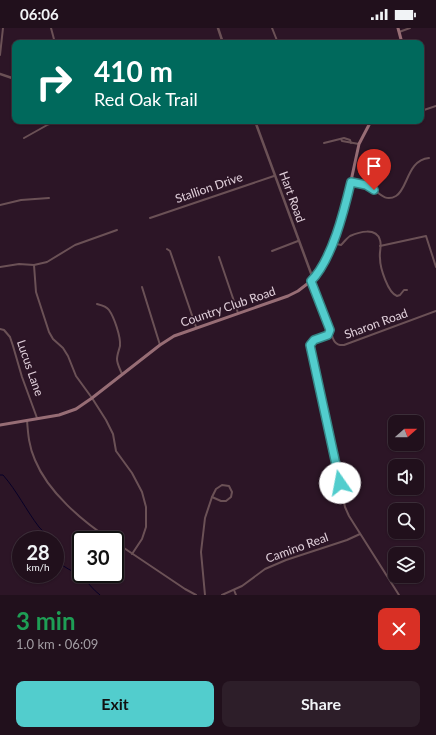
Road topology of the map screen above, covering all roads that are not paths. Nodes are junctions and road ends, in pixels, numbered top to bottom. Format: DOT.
graph roads {
  1 [pos="3,28"];
  2 [pos="51,28"];
  3 [pos="218,28"];
  4 [pos="272,28"];
  5 [pos="410,28"];
  6 [pos="398,30"];
  7 [pos="54,40"];
  8 [pos="221,40"];
  9 [pos="277,40"];
  10 [pos="401,40"];
  11 [pos="0,55"];
  12 [pos="0,74"];
  13 [pos="12,79"];
  14 [pos="436,106"];
  15 [pos="424,110"];
  16 [pos="46,124"];
  17 [pos="256,124"];
  18 [pos="369,124"];
  19 [pos="24,138"];
  20 [pos="324,143"];
  21 [pos="359,144"];
  22 [pos="429,158"];
  23 [pos="274,176"];
  24 [pos="351,182"];
  25 [pos="49,198"];
  26 [pos="0,205"];
  27 [pos="150,218"];
  28 [pos="117,230"];
  29 [pos="298,241"];
  30 [pos="332,243"];
  31 [pos="380,246"];
  32 [pos="168,249"];
  33 [pos="272,251"];
  34 [pos="219,258"];
  35 [pos="34,265"];
  36 [pos="0,267"];
  37 [pos="436,267"];
  38 [pos="313,280"];
  39 [pos="142,287"];
  40 [pos="407,290"];
  41 [pos="97,304"];
  42 [pos="436,311"];
  43 [pos="238,313"];
  44 [pos="196,327"];
  45 [pos="0,329"];
  46 [pos="330,329"];
  47 [pos="160,345"];
  48 [pos="123,375"];
  49 [pos="92,398"];
  50 [pos="37,418"];
  51 [pos="26,420"];
  52 [pos="0,425"];
  53 [pos="212,497"];
  54 [pos="98,531"];
  55 [pos="360,534"];
  56 [pos="124,548"];
  57 [pos="132,554"];
  58 [pos="234,590"];
  59 [pos="196,595"];
  60 [pos="205,595"];
  61 [pos="222,595"];
  62 [pos="236,595"];
  63 [pos="399,595"];
  1 -- 11 [label="street"];
  2 -- 7 [label="street"];
  3 -- 8 [label="street"];
  4 -- 9 [label="street"];
  5 -- 6 [label="street"];
  6 -- 10 [label="main road"];
  12 -- 13 [label="street"];
  14 -- 15 [label="street"];
  16 -- 19 [label="street"];
  17 -- 23 [label="street, Hart Road"];
  18 -- 21 [label="main road, Country Club Road"];
  20 -- 21 [label="street"];
  21 -- 24 [label="main road, Country Club Road"];
  22 -- 24 [label="street"];
  23 -- 27 [label="street, Stallion Drive"];
  23 -- 29 [label="street, Hart Road"];
  24 -- 30 [label="main road, Country Club Road"];
  25 -- 26 [label="street"];
  28 -- 35 [label="street"];
  29 -- 33 [label="street"];
  29 -- 38 [label="street, Hart Road"];
  30 -- 31 [label="street"];
  30 -- 38 [label="main road, Country Club Road"];
  31 -- 37 [label="street"];
  31 -- 40 [label="street"];
  32 -- 44 [label="street"];
  34 -- 43 [label="street"];
  35 -- 36 [label="street"];
  35 -- 49 [label="street"];
  38 -- 43 [label="main road, Country Club Road"];
  38 -- 46 [label="street"];
  39 -- 47 [label="street"];
  41 -- 48 [label="street"];
  42 -- 46 [label="street, Sharon Road"];
  43 -- 44 [label="main road, Country Club Road"];
  44 -- 47 [label="main road, Country Club Road"];
  45 -- 50 [label="street, Lucus Lane"];
  46 -- 55 [label="street"];
  47 -- 48 [label="main road, Country Club Road"];
  48 -- 49 [label="main road, Country Club Road"];
  49 -- 50 [label="main road, Country Club Road"];
  49 -- 57 [label="street"];
  50 -- 51 [label="main road, Country Club Road"];
  51 -- 52 [label="main road, Country Club Road"];
  51 -- 54 [label="street"];
  53 -- 53 [label="street"];
  53 -- 60 [label="street"];
  55 -- 58 [label="street, Camino Real"];
  55 -- 63 [label="street"];
  56 -- 57 [label="street"];
  57 -- 59 [label="street"];
  58 -- 61 [label="street, Camino Real"];
  58 -- 62 [label="street"];
}
